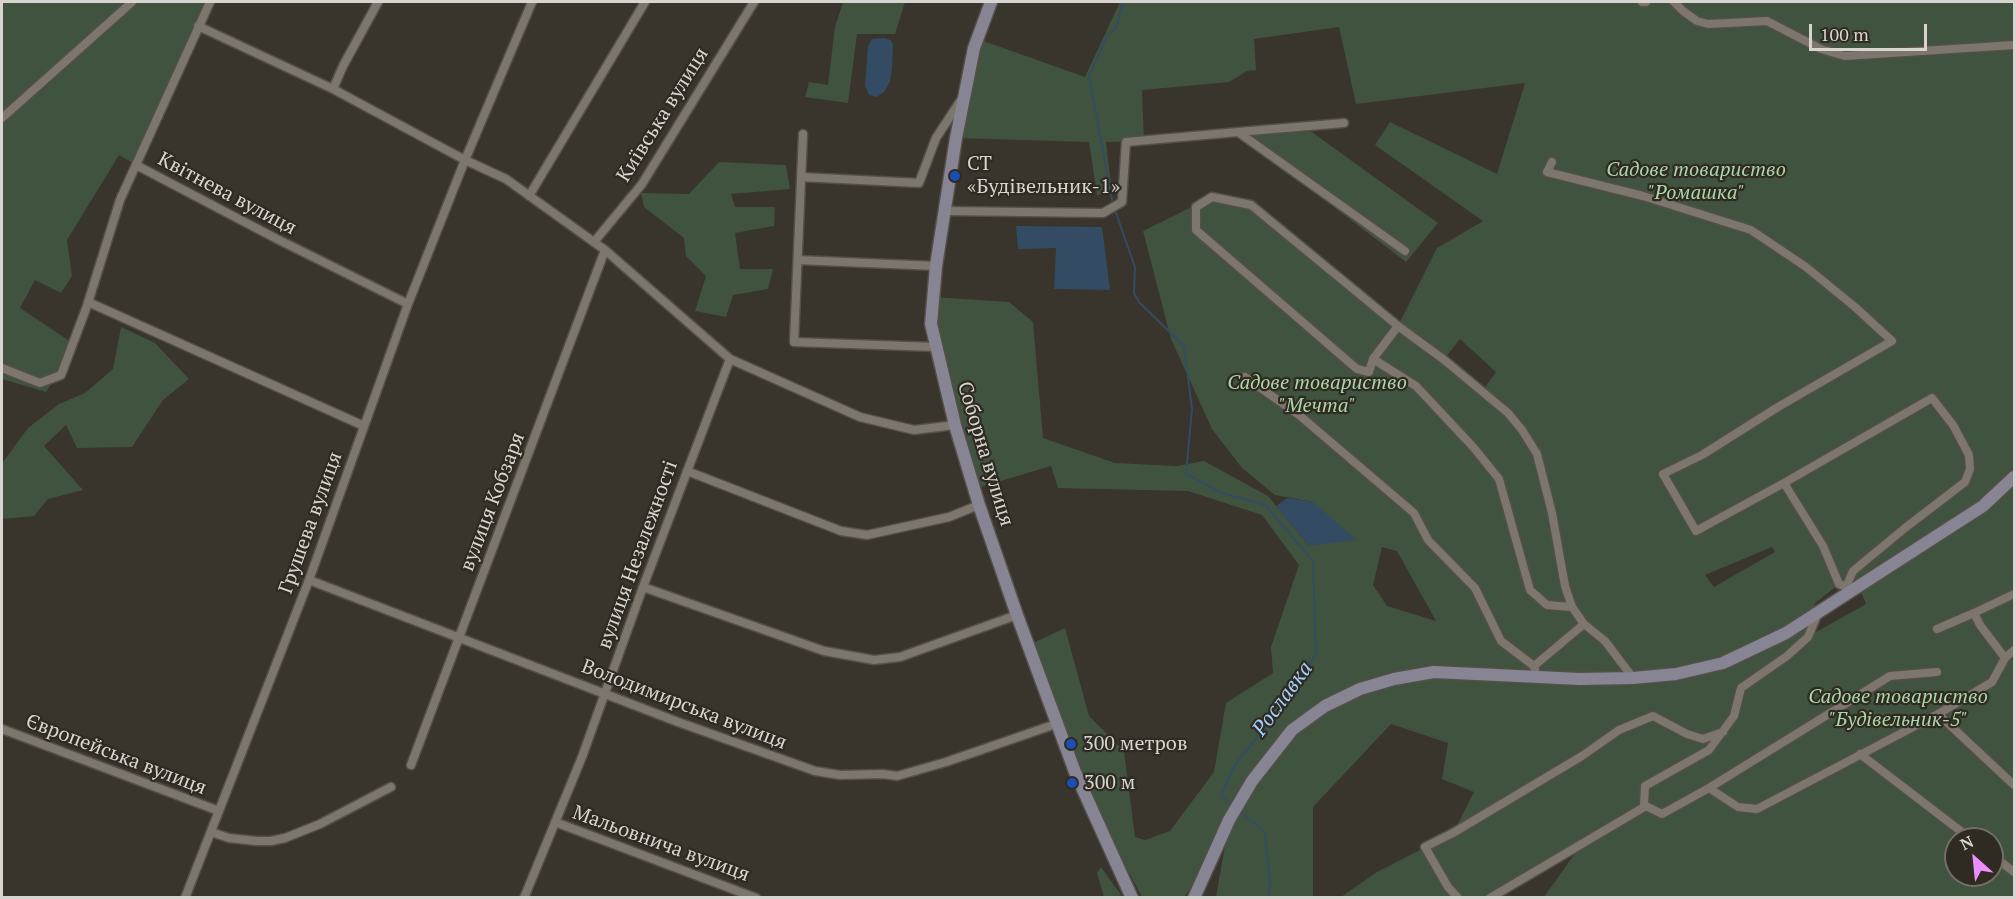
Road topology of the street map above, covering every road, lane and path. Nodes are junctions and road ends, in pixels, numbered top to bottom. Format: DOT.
graph roads {
  1 [pos="132,2"];
  2 [pos="210,2"];
  3 [pos="378,2"];
  4 [pos="532,2"];
  5 [pos="645,2"];
  6 [pos="754,2"];
  7 [pos="991,2"];
  8 [pos="1642,2"];
  9 [pos="1646,2"];
  10 [pos="1674,2"];
  11 [pos="198,26"];
  12 [pos="2014,45"];
  13 [pos="333,89"];
  14 [pos="963,97"];
  15 [pos="2,118"];
  16 [pos="1344,123"];
  17 [pos="1238,132"];
  18 [pos="803,134"];
  19 [pos="465,160"];
  20 [pos="1552,162"];
  21 [pos="136,165"];
  22 [pos="801,177"];
  23 [pos="529,196"];
  24 [pos="944,211"];
  25 [pos="594,242"];
  26 [pos="605,250"];
  27 [pos="1405,252"];
  28 [pos="798,260"];
  29 [pos="936,266"];
  30 [pos="88,302"];
  31 [pos="408,304"];
  32 [pos="1398,326"];
  33 [pos="935,347"];
  34 [pos="730,359"];
  35 [pos="1373,359"];
  36 [pos="2,368"];
  37 [pos="1245,377"];
  38 [pos="954,425"];
  39 [pos="364,426"];
  40 [pos="687,471"];
  41 [pos="2014,477"];
  42 [pos="1784,483"];
  43 [pos="979,505"];
  44 [pos="309,580"];
  45 [pos="642,587"];
  46 [pos="1848,590"];
  47 [pos="2014,594"];
  48 [pos="1572,607"];
  49 [pos="1818,612"];
  50 [pos="1974,613"];
  51 [pos="1017,615"];
  52 [pos="1584,624"];
  53 [pos="1937,629"];
  54 [pos="459,639"];
  55 [pos="2014,650"];
  56 [pos="2005,658"];
  57 [pos="1535,671"];
  58 [pos="1937,672"];
  59 [pos="1633,678"];
  60 [pos="605,693"];
  61 [pos="1938,714"];
  62 [pos="1056,724"];
  63 [pos="2,729"];
  64 [pos="1723,732"];
  65 [pos="1860,754"];
  66 [pos="411,765"];
  67 [pos="2014,785"];
  68 [pos="392,787"];
  69 [pos="1709,788"];
  70 [pos="1646,806"];
  71 [pos="219,811"];
  72 [pos="555,822"];
  73 [pos="1955,827"];
  74 [pos="211,832"];
  75 [pos="185,897"];
  76 [pos="524,897"];
  77 [pos="756,897"];
  78 [pos="1132,897"];
  79 [pos="1194,897"];
  80 [pos="1458,897"];
  81 [pos="1490,897"];
  1 -- 15 [label="street"];
  2 -- 11 [label="street, Квітнева вулиця"];
  3 -- 13 [label="street"];
  4 -- 19 [label="street, Грушева вулиця"];
  5 -- 23 [label="street"];
  6 -- 25 [label="street, Київська вулиця"];
  7 -- 14 [label="main road, Соборна вулиця"];
  8 -- 9 [label="street"];
  10 -- 12 [label="street"];
  11 -- 13 [label="street"];
  11 -- 21 [label="street, Квітнева вулиця"];
  13 -- 19 [label="street"];
  14 -- 22 [label="street"];
  14 -- 24 [label="main road, Соборна вулиця"];
  16 -- 17 [label="street"];
  17 -- 24 [label="street"];
  17 -- 27 [label="street"];
  18 -- 22 [label="street"];
  19 -- 23 [label="street"];
  19 -- 31 [label="street, Грушева вулиця"];
  20 -- 42 [label="street"];
  21 -- 30 [label="street"];
  21 -- 31 [label="street, Квітнева вулиця"];
  22 -- 28 [label="street"];
  23 -- 25 [label="street"];
  24 -- 29 [label="main road, Соборна вулиця"];
  25 -- 26 [label="street"];
  26 -- 34 [label="street"];
  26 -- 54 [label="street, вулиця Кобзаря"];
  28 -- 29 [label="street"];
  28 -- 33 [label="street"];
  29 -- 33 [label="main road, Соборна вулиця"];
  30 -- 36 [label="street"];
  30 -- 39 [label="street"];
  31 -- 39 [label="street, Грушева вулиця"];
  32 -- 35 [label="street"];
  32 -- 35 [label="street"];
  32 -- 48 [label="street"];
  33 -- 38 [label="main road, Соборна вулиця"];
  34 -- 38 [label="street"];
  34 -- 40 [label="street, вулиця Незалежності"];
  35 -- 48 [label="street"];
  37 -- 57 [label="street"];
  38 -- 43 [label="main road, Соборна вулиця"];
  39 -- 44 [label="street, Грушева вулиця"];
  40 -- 43 [label="street"];
  40 -- 45 [label="street, вулиця Незалежності"];
  41 -- 46 [label="main road"];
  42 -- 46 [label="street"];
  42 -- 46 [label="street"];
  43 -- 51 [label="main road, Соборна вулиця"];
  44 -- 54 [label="street, Володимирська вулиця"];
  44 -- 71 [label="street, Грушева вулиця"];
  45 -- 51 [label="street"];
  45 -- 60 [label="street, вулиця Незалежності"];
  46 -- 49 [label="main road"];
  47 -- 50 [label="street"];
  48 -- 52 [label="street"];
  49 -- 59 [label="main road"];
  49 -- 64 [label="street"];
  50 -- 53 [label="street"];
  50 -- 56 [label="street"];
  51 -- 62 [label="main road, Соборна вулиця"];
  52 -- 57 [label="street"];
  52 -- 59 [label="street"];
  54 -- 60 [label="street, Володимирська вулиця"];
  54 -- 66 [label="street, вулиця Кобзаря"];
  55 -- 56 [label="street"];
  56 -- 61 [label="street"];
  57 -- 59 [label="main road"];
  57 -- 79 [label="main road"];
  58 -- 69 [label="street"];
  60 -- 62 [label="street, Володимирська вулиця"];
  60 -- 72 [label="street, вулиця Незалежності"];
  61 -- 65 [label="street"];
  61 -- 67 [label="street"];
  62 -- 78 [label="main road, Соборна вулиця"];
  63 -- 71 [label="street, Європейська вулиця"];
  64 -- 70 [label="street"];
  64 -- 80 [label="street"];
  65 -- 69 [label="street"];
  65 -- 73 [label="street"];
  68 -- 74 [label="street"];
  69 -- 70 [label="street"];
  70 -- 81 [label="street"];
  71 -- 74 [label="street, Грушева вулиця"];
  72 -- 76 [label="street, вулиця Незалежності"];
  72 -- 77 [label="street, Мальовнича вулиця"];
  74 -- 75 [label="street, Грушева вулиця"];
}
